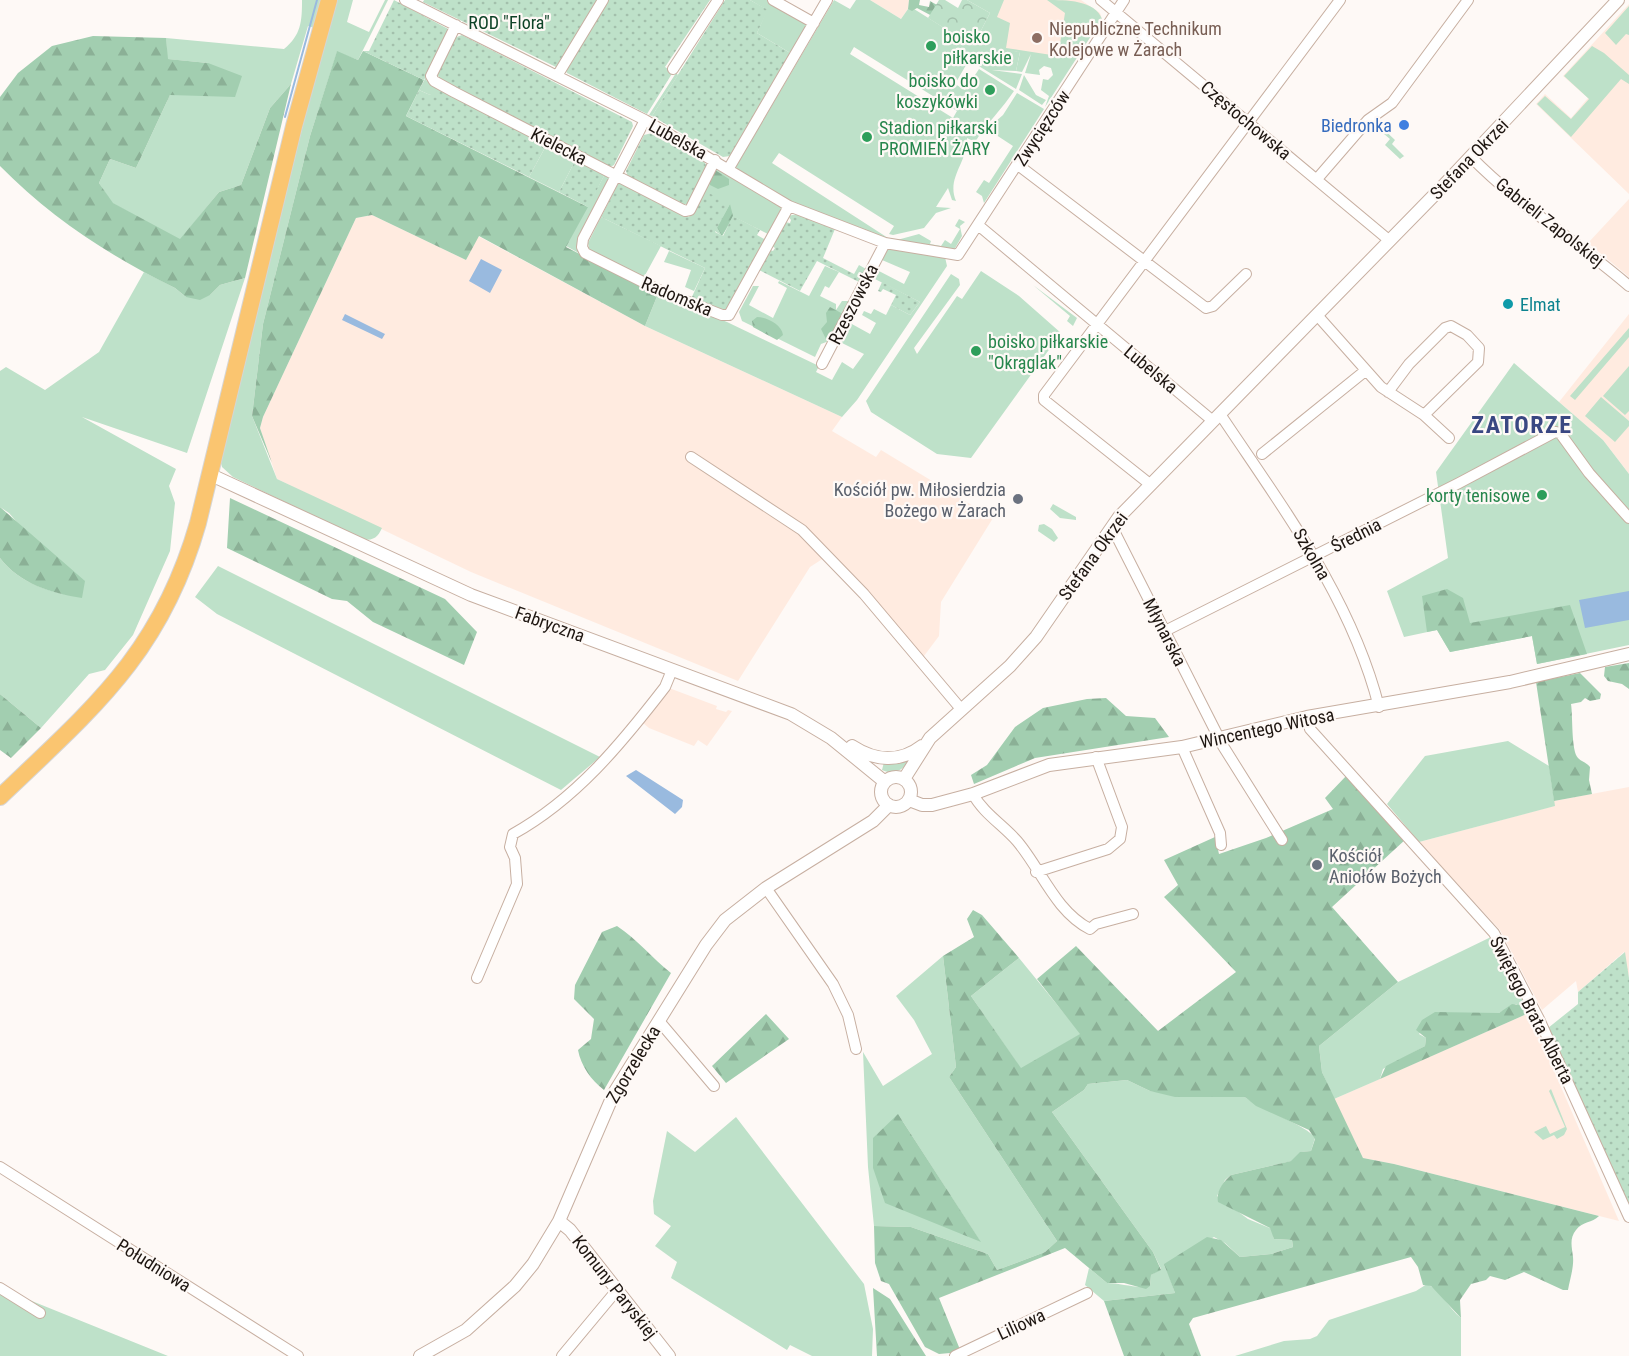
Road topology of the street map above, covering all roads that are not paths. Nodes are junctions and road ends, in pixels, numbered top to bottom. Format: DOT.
graph roads {
  1 [pos="329,0"];
  2 [pos="405,0"];
  3 [pos="603,0"];
  4 [pos="718,0"];
  5 [pos="773,0"];
  6 [pos="827,0"];
  7 [pos="1101,0"];
  8 [pos="1124,0"];
  9 [pos="1339,0"];
  10 [pos="1468,0"];
  11 [pos="1618,0"];
  12 [pos="1116,10"];
  13 [pos="814,23"];
  14 [pos="456,25"];
  15 [pos="673,69"];
  16 [pos="557,76"];
  17 [pos="645,120"];
  18 [pos="1248,122"];
  19 [pos="1472,157"];
  20 [pos="715,160"];
  21 [pos="1018,165"];
  22 [pos="729,168"];
  23 [pos="616,176"];
  24 [pos="1317,179"];
  25 [pos="789,206"];
  26 [pos="978,225"];
  27 [pos="1390,241"];
  28 [pos="885,243"];
  29 [pos="958,255"];
  30 [pos="1143,260"];
  31 [pos="1246,274"];
  32 [pos="1629,286"];
  33 [pos="1317,315"];
  34 [pos="1096,323"];
  35 [pos="822,364"];
  36 [pos="1365,371"];
  37 [pos="1388,392"];
  38 [pos="1424,415"];
  39 [pos="1217,418"];
  40 [pos="1449,438"];
  41 [pos="1262,454"];
  42 [pos="691,457"];
  43 [pos="209,474"];
  44 [pos="1151,485"];
  45 [pos="1629,518"];
  46 [pos="1112,527"];
  47 [pos="1315,556"];
  48 [pos="1165,631"];
  49 [pos="1629,654"];
  50 [pos="672,670"];
  51 [pos="1379,706"];
  52 [pos="961,709"];
  53 [pos="1307,717"];
  54 [pos="828,736"];
  55 [pos="1218,738"];
  56 [pos="926,744"];
  57 [pos="1182,747"];
  58 [pos="1096,757"];
  59 [pos="904,779"];
  60 [pos="885,782"];
  61 [pos="973,794"];
  62 [pos="0,797"];
  63 [pos="909,800"];
  64 [pos="889,805"];
  65 [pos="1282,840"];
  66 [pos="1221,845"];
  67 [pos="1036,872"];
  68 [pos="765,888"];
  69 [pos="1133,914"];
  70 [pos="477,978"];
  71 [pos="659,1021"];
  72 [pos="856,1049"];
  73 [pos="714,1086"];
  74 [pos="0,1167"];
  75 [pos="1629,1217"];
  76 [pos="559,1221"];
  77 [pos="0,1288"];
  78 [pos="617,1290"];
  79 [pos="1087,1293"];
  80 [pos="40,1313"];
  81 [pos="298,1356"];
  82 [pos="420,1356"];
  83 [pos="562,1356"];
  84 [pos="669,1356"];
  85 [pos="954,1356"];
  1 -- 43 [label="main road"];
  2 -- 14 [label="street, Lubelska"];
  3 -- 16 [label="street"];
  4 -- 15 [label="street"];
  5 -- 13 [label="street"];
  6 -- 13 [label="street"];
  7 -- 12 [label="street, Częstochowska"];
  8 -- 12 [label="street, Zwycięzców"];
  9 -- 18 [label="street"];
  10 -- 24 [label="street"];
  11 -- 19 [label="street, Stefana Okrzei"];
  12 -- 18 [label="street, Częstochowska"];
  12 -- 21 [label="street, Zwycięzców"];
  13 -- 22 [label="street"];
  14 -- 16 [label="street, Lubelska"];
  14 -- 23 [label="street, Kielecka"];
  16 -- 17 [label="street, Lubelska"];
  17 -- 20 [label="street, Lubelska"];
  17 -- 23 [label="street"];
  18 -- 24 [label="street, Częstochowska"];
  18 -- 30 [label="street"];
  19 -- 27 [label="street, Stefana Okrzei"];
  19 -- 32 [label="street, Gabrieli Zapolskiej"];
  20 -- 22 [label="street, Lubelska"];
  20 -- 23 [label="street, Kielecka"];
  21 -- 26 [label="street, Zwycięzców"];
  21 -- 30 [label="street"];
  22 -- 25 [label="street, Lubelska"];
  23 -- 25 [label="street, Radomska"];
  24 -- 27 [label="street, Częstochowska"];
  25 -- 28 [label="street, Lubelska"];
  26 -- 29 [label="street, Zwycięzców"];
  26 -- 34 [label="street, Lubelska"];
  27 -- 33 [label="street, Stefana Okrzei"];
  28 -- 29 [label="street, Lubelska"];
  28 -- 35 [label="street, Rzeszowska"];
  30 -- 31 [label="street"];
  30 -- 34 [label="street"];
  33 -- 36 [label="street"];
  33 -- 39 [label="street, Stefana Okrzei"];
  34 -- 39 [label="street, Lubelska"];
  34 -- 44 [label="street"];
  36 -- 37 [label="street"];
  36 -- 41 [label="street"];
  37 -- 38 [label="street"];
  37 -- 38 [label="street"];
  38 -- 40 [label="street"];
  39 -- 44 [label="street, Stefana Okrzei"];
  39 -- 47 [label="street, Szkolna"];
  42 -- 52 [label="street"];
  43 -- 50 [label="street, Fabryczna"];
  43 -- 62 [label="main road"];
  44 -- 46 [label="street, Stefana Okrzei"];
  45 -- 47 [label="street, Średnia"];
  46 -- 48 [label="street, Młynarska"];
  46 -- 52 [label="street, Stefana Okrzei"];
  47 -- 48 [label="street, Średnia"];
  47 -- 51 [label="street, Szkolna"];
  48 -- 55 [label="street, Młynarska"];
  49 -- 51 [label="street, Wincentego Witosa"];
  50 -- 54 [label="street, Fabryczna"];
  50 -- 70 [label="street"];
  51 -- 53 [label="street, Wincentego Witosa"];
  52 -- 56 [label="street, Stefana Okrzei"];
  53 -- 55 [label="street, Wincentego Witosa"];
  53 -- 75 [label="street, Świętego Brata Alberta"];
  54 -- 56 [label="street"];
  54 -- 60 [label="street, Fabryczna"];
  55 -- 57 [label="street, Wincentego Witosa"];
  55 -- 65 [label="street, Młynarska"];
  56 -- 59 [label="street, Stefana Okrzei"];
  57 -- 58 [label="street, Wincentego Witosa"];
  57 -- 66 [label="street"];
  58 -- 61 [label="street, Wincentego Witosa"];
  58 -- 67 [label="street"];
  59 -- 60 [label="street"];
  59 -- 63 [label="street"];
  60 -- 64 [label="street"];
  61 -- 63 [label="street, Wincentego Witosa"];
  61 -- 67 [label="street"];
  63 -- 64 [label="street"];
  64 -- 68 [label="street, Zgorzelecka"];
  67 -- 69 [label="street"];
  68 -- 71 [label="street, Zgorzelecka"];
  68 -- 72 [label="street"];
  71 -- 73 [label="street"];
  71 -- 76 [label="street, Zgorzelecka"];
  74 -- 81 [label="street, Południowa"];
  76 -- 78 [label="street, Komuny Paryskiej"];
  76 -- 82 [label="street, Zgorzelecka"];
  77 -- 80 [label="street"];
  78 -- 83 [label="street"];
  78 -- 84 [label="street, Komuny Paryskiej"];
  79 -- 85 [label="street, Liliowa"];
}
